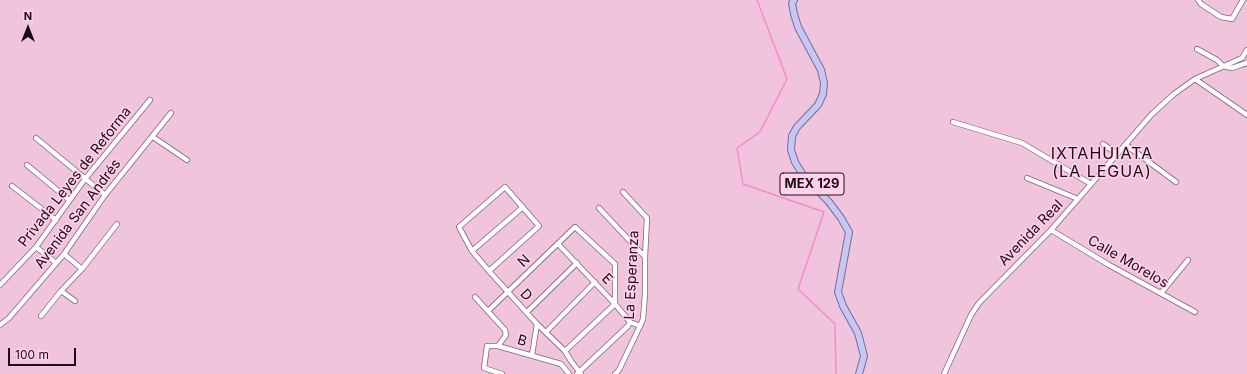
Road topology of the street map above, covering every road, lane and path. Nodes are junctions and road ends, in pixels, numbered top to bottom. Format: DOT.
graph roads {
  1 [pos="794,0"];
  2 [pos="1198,0"];
  3 [pos="1243,0"];
  4 [pos="1197,49"];
  5 [pos="1247,50"];
  6 [pos="1247,63"];
  7 [pos="1223,66"];
  8 [pos="1195,79"];
  9 [pos="150,100"];
  10 [pos="171,113"];
  11 [pos="1247,115"];
  12 [pos="953,122"];
  13 [pos="153,137"];
  14 [pos="36,138"];
  15 [pos="1103,144"];
  16 [pos="1126,145"];
  17 [pos="1117,154"];
  18 [pos="187,160"];
  19 [pos="27,165"];
  20 [pos="1027,178"];
  21 [pos="85,179"];
  22 [pos="1176,182"];
  23 [pos="1091,184"];
  24 [pos="12,186"];
  25 [pos="622,192"];
  26 [pos="105,195"];
  27 [pos="1078,199"];
  28 [pos="69,200"];
  29 [pos="523,207"];
  30 [pos="599,208"];
  31 [pos="56,220"];
  32 [pos="116,224"];
  33 [pos="1051,230"];
  34 [pos="558,244"];
  35 [pos="36,247"];
  36 [pos="472,251"];
  37 [pos="64,254"];
  38 [pos="644,257"];
  39 [pos="1188,260"];
  40 [pos="56,263"];
  41 [pos="577,263"];
  42 [pos="82,269"];
  43 [pos="489,271"];
  44 [pos="595,282"];
  45 [pos="0,285"];
  46 [pos="61,291"];
  47 [pos="508,292"];
  48 [pos="1161,293"];
  49 [pos="475,298"];
  50 [pos="75,301"];
  51 [pos="615,304"];
  52 [pos="488,311"];
  53 [pos="527,312"];
  54 [pos="1195,312"];
  55 [pos="41,316"];
  56 [pos="630,322"];
  57 [pos="537,324"];
  58 [pos="0,325"];
  59 [pos="640,326"];
  60 [pos="546,332"];
  61 [pos="498,346"];
  62 [pos="565,350"];
  63 [pos="532,355"];
  64 [pos="579,373"];
  65 [pos="502,374"];
  66 [pos="568,374"];
  67 [pos="615,374"];
  68 [pos="859,374"];
  69 [pos="944,374"];
  1 -- 68 [label="main road, MEX 129"];
  2 -- 3 [label="street"];
  4 -- 7 [label="street"];
  5 -- 7 [label="street, Avenida Real"];
  6 -- 7 [label="street"];
  7 -- 8 [label="street, Avenida Real"];
  8 -- 11 [label="street"];
  8 -- 16 [label="street, Avenida Real"];
  9 -- 21 [label="street, Privada Leyes de Reforma"];
  10 -- 13 [label="street, Avenida San Andrés"];
  12 -- 23 [label="street"];
  13 -- 18 [label="street"];
  13 -- 26 [label="street, Avenida San Andrés"];
  14 -- 21 [label="street"];
  15 -- 17 [label="street"];
  16 -- 17 [label="street, Avenida Real"];
  16 -- 22 [label="street"];
  17 -- 23 [label="street, Avenida Real"];
  19 -- 28 [label="street"];
  20 -- 27 [label="street"];
  21 -- 26 [label="street"];
  21 -- 28 [label="street, Privada Leyes de Reforma"];
  23 -- 27 [label="street, Avenida Real"];
  24 -- 31 [label="street"];
  25 -- 38 [label="street, La Esperanza"];
  26 -- 37 [label="street, Avenida San Andrés"];
  27 -- 33 [label="street, Avenida Real"];
  28 -- 31 [label="street, Privada Leyes de Reforma"];
  29 -- 36 [label="street"];
  29 -- 36 [label="street, D"];
  29 -- 43 [label="street"];
  30 -- 38 [label="street"];
  31 -- 35 [label="street, Privada Leyes de Reforma"];
  32 -- 42 [label="street"];
  33 -- 48 [label="street, Calle Morelos"];
  33 -- 69 [label="street, Avenida Real"];
  34 -- 41 [label="street, E"];
  34 -- 47 [label="street, N"];
  34 -- 51 [label="street, N"];
  35 -- 40 [label="street"];
  35 -- 45 [label="street, Privada Leyes de Reforma"];
  36 -- 43 [label="street, D"];
  37 -- 40 [label="street, Avenida San Andrés"];
  37 -- 42 [label="street"];
  38 -- 59 [label="street, La Esperanza"];
  39 -- 48 [label="street"];
  40 -- 58 [label="street, Avenida San Andrés"];
  41 -- 44 [label="street, E"];
  41 -- 53 [label="street"];
  42 -- 46 [label="street"];
  43 -- 47 [label="street, D"];
  44 -- 51 [label="street, E"];
  44 -- 60 [label="street"];
  46 -- 50 [label="street"];
  46 -- 55 [label="street"];
  47 -- 52 [label="street, N"];
  47 -- 53 [label="street, D"];
  48 -- 54 [label="street, Calle Morelos"];
  49 -- 52 [label="street"];
  51 -- 56 [label="street, E"];
  51 -- 62 [label="street"];
  52 -- 61 [label="street"];
  53 -- 57 [label="street, D"];
  56 -- 59 [label="street, E"];
  56 -- 64 [label="street"];
  57 -- 60 [label="street, D"];
  57 -- 63 [label="street"];
  59 -- 67 [label="street, La Esperanza"];
  60 -- 62 [label="street, D"];
  61 -- 63 [label="street, B"];
  61 -- 65 [label="street, B"];
  62 -- 64 [label="street, D"];
  63 -- 66 [label="street, B"];
}
